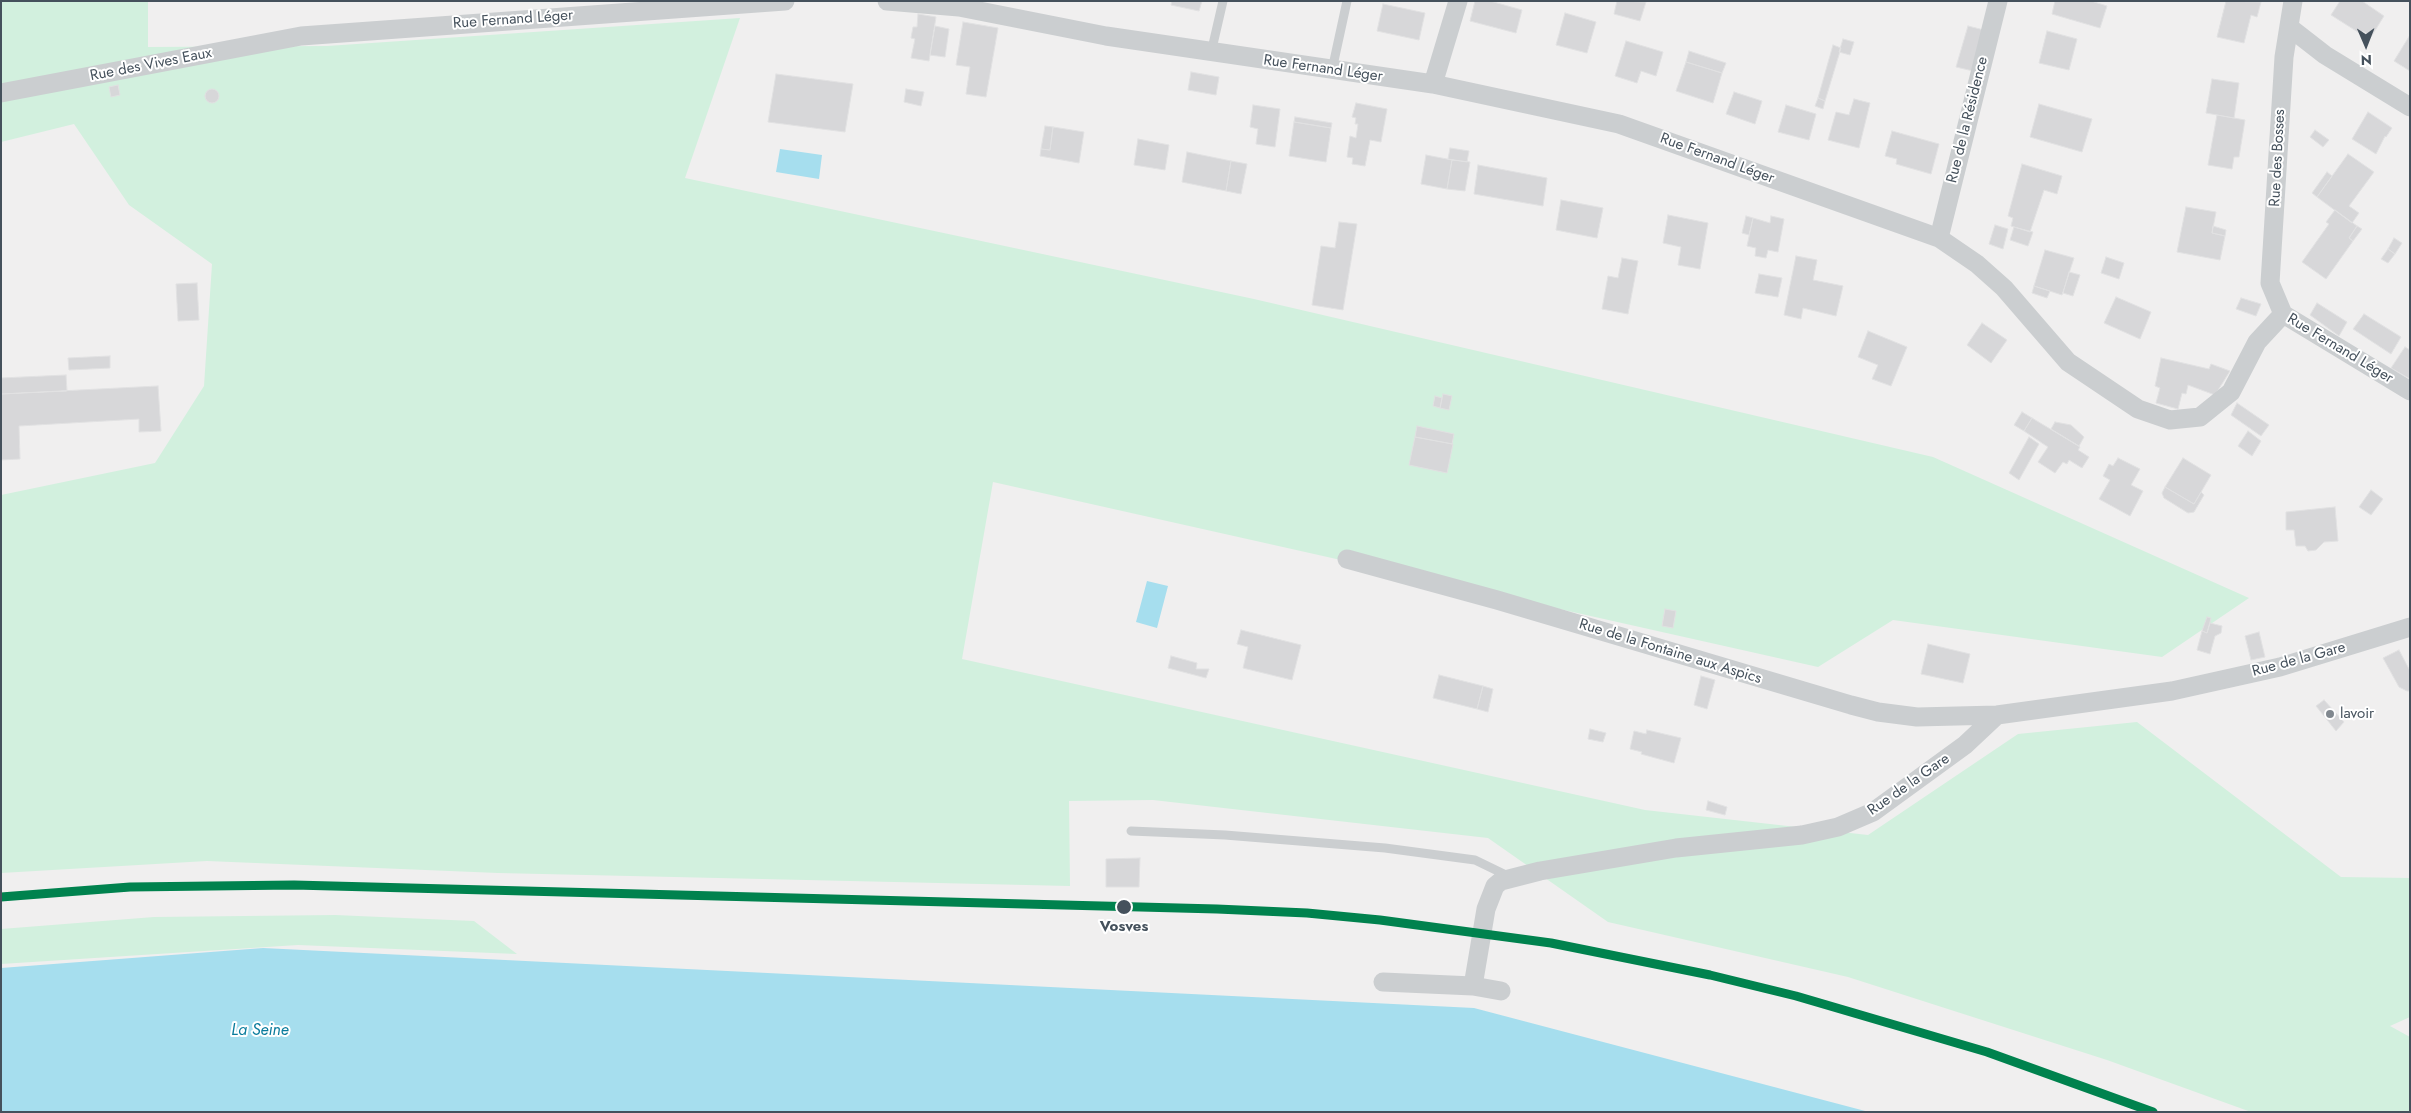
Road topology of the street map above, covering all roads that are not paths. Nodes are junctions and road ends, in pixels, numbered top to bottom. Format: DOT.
graph roads {
  1 [pos="784,1"];
  2 [pos="887,1"];
  3 [pos="1223,1"];
  4 [pos="1347,1"];
  5 [pos="1458,1"];
  6 [pos="1998,1"];
  7 [pos="2293,1"];
  8 [pos="2289,27"];
  9 [pos="301,36"];
  10 [pos="1211,53"];
  11 [pos="1332,70"];
  12 [pos="1433,84"];
  13 [pos="1,93"];
  14 [pos="2410,107"];
  15 [pos="1938,238"];
  16 [pos="2283,314"];
  17 [pos="2410,392"];
  18 [pos="1348,559"];
  19 [pos="2410,627"];
  20 [pos="1996,714"];
  21 [pos="1131,831"];
  22 [pos="1510,877"];
  23 [pos="1383,982"];
  24 [pos="1473,986"];
  25 [pos="1501,991"];
  1 -- 9 [label="street, Rue Fernand Léger"];
  2 -- 10 [label="street, Rue Fernand Léger"];
  3 -- 10 [label="lane"];
  4 -- 11 [label="lane"];
  5 -- 12 [label="street"];
  6 -- 15 [label="street, Rue de la Résidence"];
  7 -- 8 [label="street, Rue des Bosses"];
  8 -- 14 [label="street"];
  8 -- 16 [label="street, Rue des Bosses"];
  9 -- 13 [label="street, Rue des Vives Eaux"];
  10 -- 11 [label="street, Rue Fernand Léger"];
  11 -- 12 [label="street, Rue Fernand Léger"];
  12 -- 15 [label="street, Rue Fernand Léger"];
  15 -- 16 [label="street, Rue Fernand Léger"];
  16 -- 17 [label="street, Rue Fernand Léger"];
  18 -- 20 [label="street, Rue de la Fontaine aux Aspics"];
  19 -- 20 [label="street, Rue de la Gare"];
  20 -- 22 [label="street, Rue de la Gare"];
  21 -- 22 [label="lane"];
  22 -- 24 [label="street, Rue de la Gare"];
  23 -- 24 [label="street"];
  24 -- 25 [label="street"];
}
